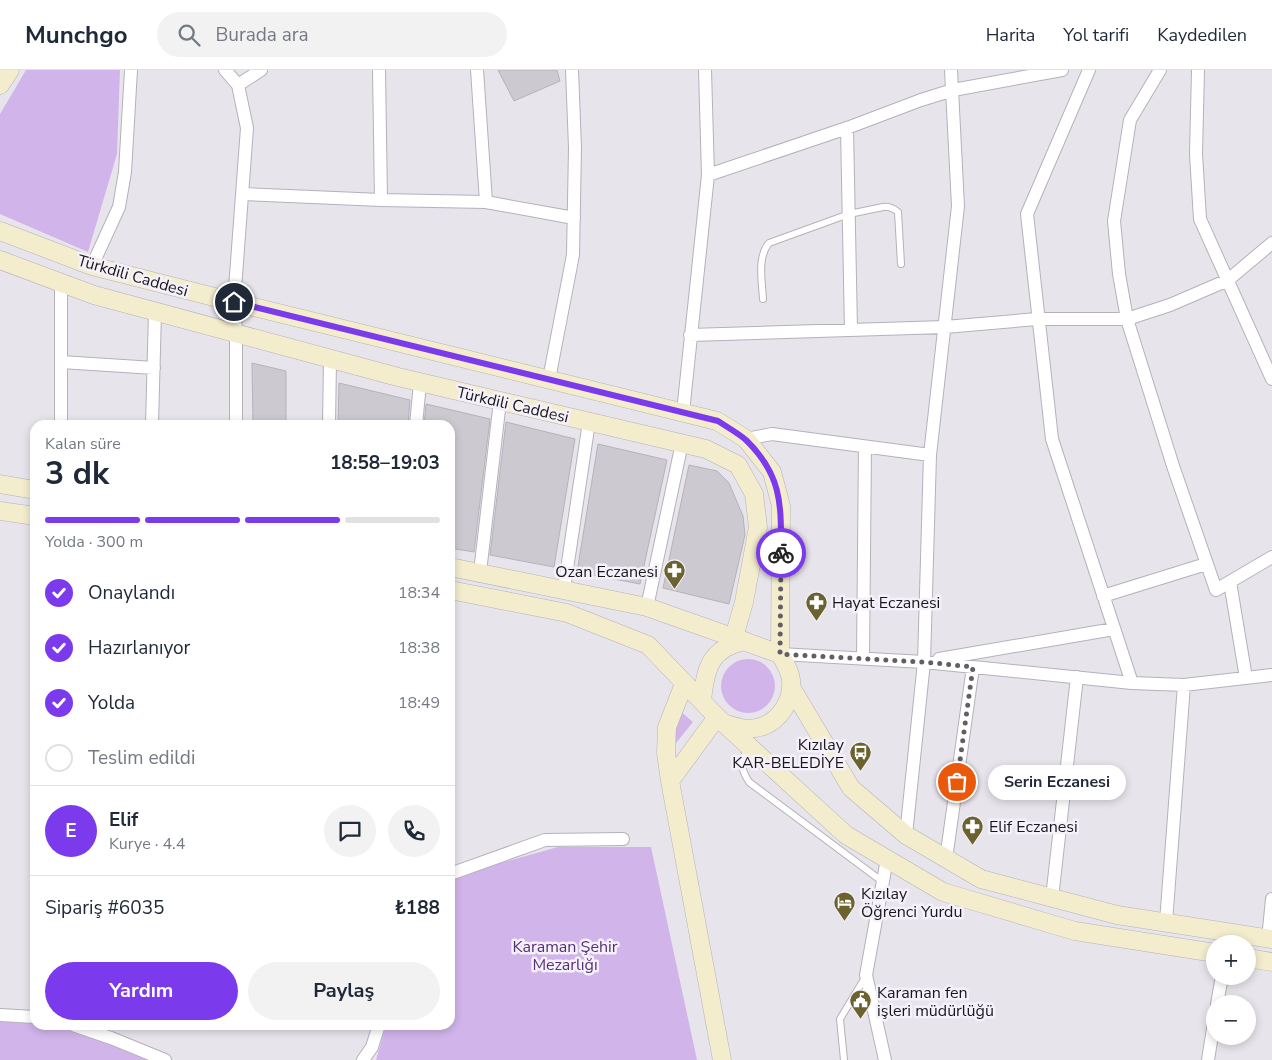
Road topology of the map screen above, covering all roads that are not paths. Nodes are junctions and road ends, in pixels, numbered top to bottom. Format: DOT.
graph roads {
  1 [pos="10,70"];
  2 [pos="131,70"];
  3 [pos="225,70"];
  4 [pos="261,70"];
  5 [pos="379,70"];
  6 [pos="478,70"];
  7 [pos="572,70"];
  8 [pos="705,70"];
  9 [pos="951,70"];
  10 [pos="1062,70"];
  11 [pos="1089,70"];
  12 [pos="1160,70"];
  13 [pos="1198,70"];
  14 [pos="0,85"];
  15 [pos="238,85"];
  16 [pos="953,90"];
  17 [pos="847,128"];
  18 [pos="708,175"];
  19 [pos="242,194"];
  20 [pos="381,200"];
  21 [pos="486,202"];
  22 [pos="849,214"];
  23 [pos="574,218"];
  24 [pos="0,231"];
  25 [pos="1272,243"];
  26 [pos="0,260"];
  27 [pos="900,264"];
  28 [pos="92,266"];
  29 [pos="1228,280"];
  30 [pos="61,283"];
  31 [pos="763,299"];
  32 [pos="234,302"];
  33 [pos="154,311"];
  34 [pos="1037,318"];
  35 [pos="1127,319"];
  36 [pos="945,327"];
  37 [pos="851,330"];
  38 [pos="236,333"];
  39 [pos="690,335"];
  40 [pos="330,359"];
  41 [pos="61,362"];
  42 [pos="154,368"];
  43 [pos="1272,377"];
  44 [pos="548,379"];
  45 [pos="420,382"];
  46 [pos="500,401"];
  47 [pos="682,412"];
  48 [pos="61,420"];
  49 [pos="152,420"];
  50 [pos="236,420"];
  51 [pos="329,420"];
  52 [pos="416,420"];
  53 [pos="589,422"];
  54 [pos="746,439"];
  55 [pos="682,443"];
  56 [pos="865,447"];
  57 [pos="930,455"];
  58 [pos="0,484"];
  59 [pos="30,489"];
  60 [pos="0,511"];
  61 [pos="30,515"];
  62 [pos="1272,557"];
  63 [pos="1206,564"];
  64 [pos="455,568"];
  65 [pos="480,572"];
  66 [pos="1230,582"];
  67 [pos="564,590"];
  68 [pos="455,591"];
  69 [pos="1103,596"];
  70 [pos="647,607"];
  71 [pos="1114,629"];
  72 [pos="740,639"];
  73 [pos="780,654"];
  74 [pos="863,658"];
  75 [pos="924,662"];
  76 [pos="973,667"];
  77 [pos="1272,675"];
  78 [pos="1077,677"];
  79 [pos="1246,678"];
  80 [pos="1132,683"];
  81 [pos="684,684"];
  82 [pos="1184,685"];
  83 [pos="791,687"];
  84 [pos="702,701"];
  85 [pos="721,720"];
  86 [pos="749,746"];
  87 [pos="670,781"];
  88 [pos="906,835"];
  89 [pos="623,839"];
  90 [pos="887,859"];
  91 [pos="946,859"];
  92 [pos="455,872"];
  93 [pos="883,882"];
  94 [pos="1052,898"];
  95 [pos="1272,899"];
  96 [pos="1166,922"];
  97 [pos="1270,939"];
  98 [pos="1206,952"];
  99 [pos="1256,959"];
  100 [pos="1272,962"];
  101 [pos="866,975"];
  102 [pos="0,1015"];
  103 [pos="30,1017"];
  104 [pos="88,1030"];
  105 [pos="377,1030"];
  106 [pos="1210,1045"];
  107 [pos="165,1060"];
  108 [pos="363,1060"];
  109 [pos="722,1060"];
  110 [pos="844,1060"];
  111 [pos="884,1060"];
  112 [pos="1208,1060"];
  1 -- 14 [label="main road"];
  2 -- 28 [label="street"];
  3 -- 15 [label="street"];
  4 -- 15 [label="street"];
  5 -- 20 [label="street"];
  6 -- 21 [label="street"];
  7 -- 23 [label="street"];
  8 -- 18 [label="street"];
  9 -- 16 [label="street"];
  10 -- 16 [label="street"];
  11 -- 34 [label="street"];
  12 -- 35 [label="street"];
  13 -- 29 [label="street"];
  15 -- 19 [label="street"];
  16 -- 17 [label="street"];
  16 -- 36 [label="street"];
  17 -- 18 [label="street"];
  17 -- 22 [label="street"];
  18 -- 39 [label="street"];
  19 -- 20 [label="street"];
  19 -- 32 [label="street"];
  20 -- 21 [label="street"];
  21 -- 23 [label="street"];
  22 -- 27 [label="lane"];
  22 -- 31 [label="lane"];
  22 -- 37 [label="street"];
  23 -- 44 [label="street"];
  24 -- 28 [label="main road, Türkdili Caddesi"];
  25 -- 29 [label="street"];
  26 -- 30 [label="main road, Türkdili Caddesi"];
  28 -- 32 [label="main road, Türkdili Caddesi"];
  29 -- 35 [label="street"];
  29 -- 43 [label="street"];
  30 -- 33 [label="main road, Türkdili Caddesi"];
  30 -- 41 [label="street"];
  32 -- 38 [label="street"];
  32 -- 44 [label="main road, Türkdili Caddesi"];
  33 -- 38 [label="main road, Türkdili Caddesi"];
  33 -- 42 [label="street"];
  34 -- 35 [label="street"];
  34 -- 36 [label="street"];
  34 -- 69 [label="street"];
  35 -- 63 [label="street"];
  36 -- 37 [label="street"];
  36 -- 57 [label="street"];
  37 -- 39 [label="street"];
  38 -- 40 [label="main road, Türkdili Caddesi"];
  38 -- 50 [label="street"];
  39 -- 47 [label="street"];
  40 -- 45 [label="main road, Türkdili Caddesi"];
  40 -- 51 [label="street"];
  41 -- 42 [label="street"];
  41 -- 48 [label="street"];
  42 -- 49 [label="street"];
  44 -- 47 [label="main road, Türkdili Caddesi"];
  45 -- 46 [label="main road, Türkdili Caddesi"];
  45 -- 52 [label="street"];
  46 -- 53 [label="main road, Türkdili Caddesi"];
  46 -- 65 [label="street"];
  47 -- 54 [label="main road, Türkdili Caddesi"];
  53 -- 55 [label="main road, Türkdili Caddesi"];
  53 -- 67 [label="street"];
  54 -- 56 [label="street"];
  54 -- 73 [label="main road, Türkdili Caddesi"];
  55 -- 70 [label="street"];
  55 -- 72 [label="main road, Türkdili Caddesi"];
  56 -- 57 [label="street"];
  56 -- 74 [label="street"];
  57 -- 75 [label="street"];
  58 -- 59 [label="main road"];
  60 -- 61 [label="main road"];
  62 -- 66 [label="street"];
  63 -- 66 [label="street"];
  63 -- 69 [label="street"];
  64 -- 65 [label="main road"];
  65 -- 67 [label="main road"];
  66 -- 79 [label="street"];
  67 -- 70 [label="main road"];
  68 -- 81 [label="main road"];
  69 -- 71 [label="street"];
  70 -- 72 [label="main road"];
  71 -- 75 [label="street"];
  71 -- 80 [label="street"];
  72 -- 73 [label="main road"];
  72 -- 84 [label="main road"];
  73 -- 74 [label="street"];
  73 -- 83 [label="main road"];
  74 -- 75 [label="street"];
  75 -- 76 [label="street"];
  75 -- 88 [label="street"];
  76 -- 78 [label="street"];
  76 -- 91 [label="street"];
  77 -- 79 [label="street"];
  78 -- 80 [label="street"];
  78 -- 94 [label="street"];
  79 -- 82 [label="street"];
  80 -- 82 [label="street"];
  81 -- 84 [label="main road"];
  81 -- 87 [label="main road"];
  82 -- 96 [label="street"];
  83 -- 85 [label="main road"];
  83 -- 88 [label="main road"];
  84 -- 85 [label="main road"];
  85 -- 86 [label="main road"];
  85 -- 87 [label="main road"];
  86 -- 90 [label="main road"];
  86 -- 93 [label="lane"];
  87 -- 109 [label="main road"];
  88 -- 91 [label="main road"];
  89 -- 92 [label="street"];
  90 -- 93 [label="street"];
  90 -- 98 [label="main road"];
  91 -- 94 [label="main road"];
  93 -- 101 [label="street"];
  94 -- 96 [label="main road"];
  95 -- 97 [label="street"];
  96 -- 97 [label="main road"];
  99 -- 100 [label="main road"];
  101 -- 110 [label="lane"];
  101 -- 111 [label="street"];
  102 -- 103 [label="street"];
  104 -- 107 [label="street"];
  105 -- 108 [label="street"];
  106 -- 112 [label="street"];
}
